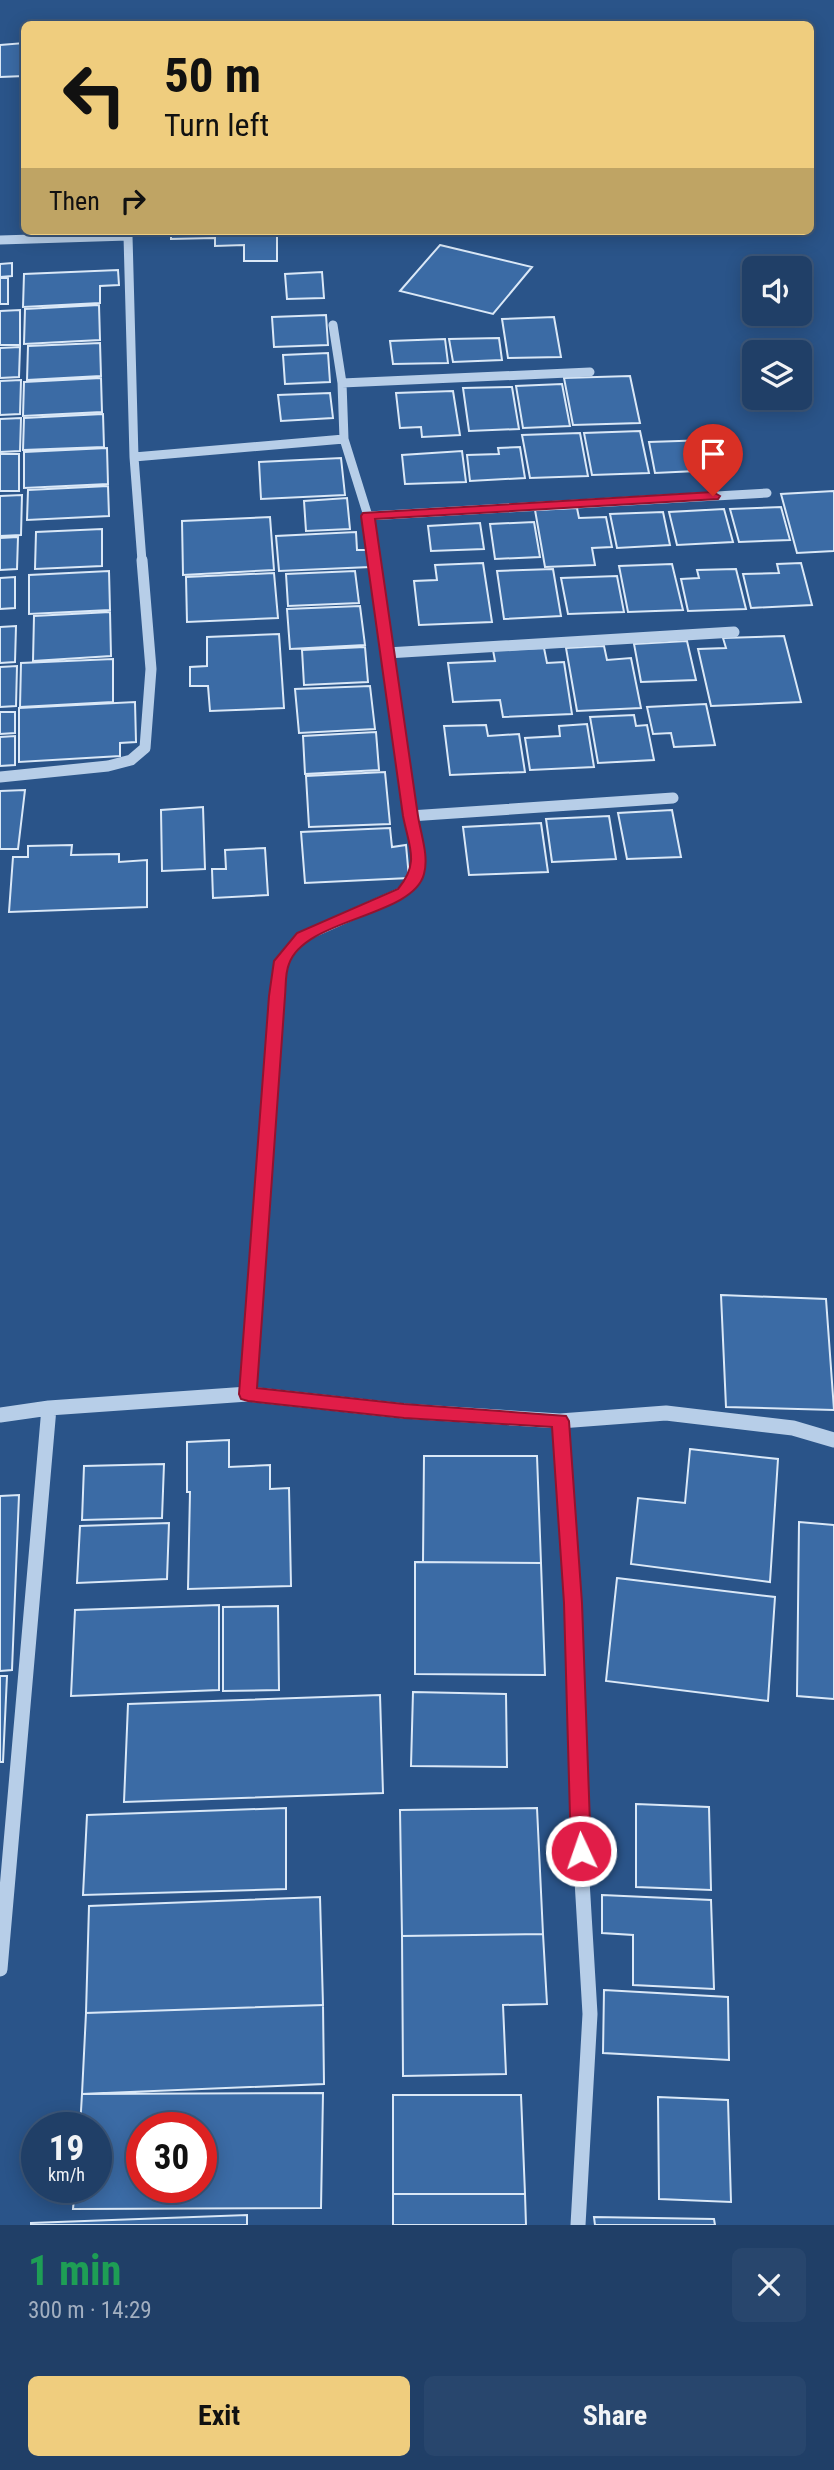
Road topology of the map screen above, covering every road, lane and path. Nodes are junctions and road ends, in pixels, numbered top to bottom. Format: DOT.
graph roads {
  1 [pos="91,235"];
  2 [pos="128,235"];
  3 [pos="0,240"];
  4 [pos="333,325"];
  5 [pos="590,372"];
  6 [pos="342,383"];
  7 [pos="344,439"];
  8 [pos="134,457"];
  9 [pos="767,493"];
  10 [pos="368,516"];
  11 [pos="734,632"];
  12 [pos="387,653"];
  13 [pos="0,777"];
  14 [pos="673,798"];
  15 [pos="410,816"];
  16 [pos="248,1394"];
  17 [pos="50,1408"];
  18 [pos="0,1415"];
  19 [pos="560,1421"];
  20 [pos="834,1440"];
  21 [pos="0,1969"];
  22 [pos="578,2225"];
  1 -- 3 [label="street"];
  2 -- 8 [label="street"];
  4 -- 6 [label="street"];
  5 -- 6 [label="street"];
  6 -- 7 [label="street"];
  7 -- 8 [label="street"];
  7 -- 10 [label="street"];
  8 -- 13 [label="street"];
  9 -- 10 [label="street"];
  10 -- 12 [label="street"];
  11 -- 12 [label="street"];
  12 -- 15 [label="street"];
  14 -- 15 [label="street"];
  15 -- 16 [label="street"];
  16 -- 17 [label="street"];
  16 -- 19 [label="street"];
  17 -- 18 [label="street"];
  17 -- 21 [label="street"];
  19 -- 20 [label="street"];
  19 -- 22 [label="street"];
}
